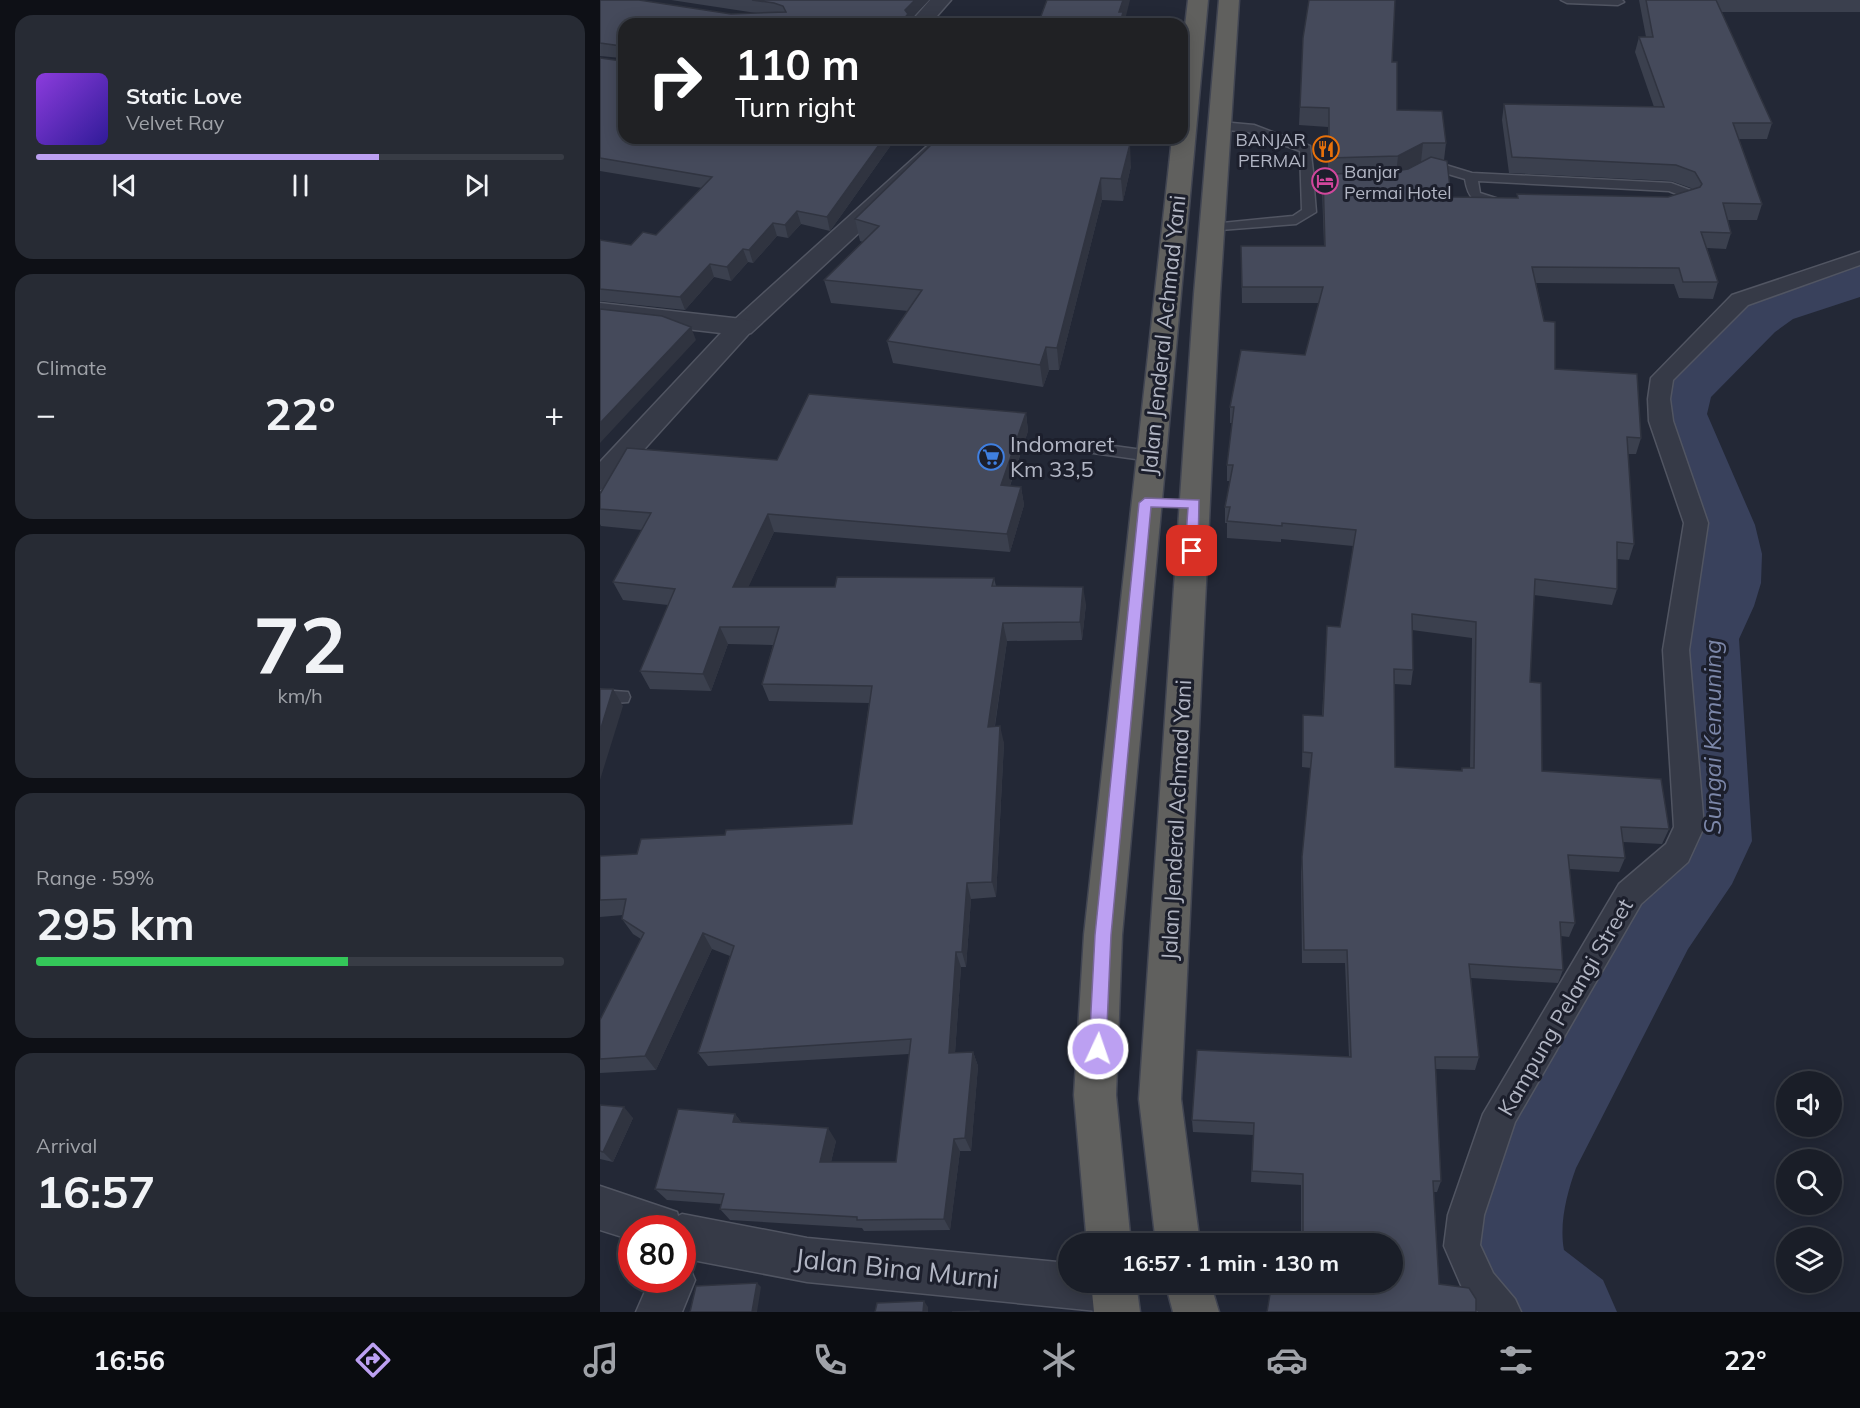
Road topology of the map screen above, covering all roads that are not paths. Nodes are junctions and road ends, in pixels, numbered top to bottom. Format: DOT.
graph roads {
  1 [pos="941,0"];
  2 [pos="1198,0"];
  3 [pos="1229,0"];
  4 [pos="1567,0"];
  5 [pos="1618,2"];
  6 [pos="924,18"];
  7 [pos="1188,65"];
  8 [pos="1221,126"];
  9 [pos="943,144"];
  10 [pos="1180,144"];
  11 [pos="1415,172"];
  12 [pos="1471,177"];
  13 [pos="1308,184"];
  14 [pos="1356,184"];
  15 [pos="1513,204"];
  16 [pos="1664,207"];
  17 [pos="1212,228"];
  18 [pos="1860,258"];
  19 [pos="1167,293"];
  20 [pos="1207,294"];
  21 [pos="600,311"];
  22 [pos="742,327"];
  23 [pos="1092,448"];
  24 [pos="1150,456"];
  25 [pos="600,480"];
  26 [pos="1145,503"];
  27 [pos="1195,503"];
  28 [pos="600,697"];
  29 [pos="621,697"];
  30 [pos="600,1208"];
  31 [pos="618,1215"];
  32 [pos="1108,1233"];
  33 [pos="1177,1233"];
  34 [pos="696,1241"];
  35 [pos="667,1293"];
  36 [pos="1190,1293"];
  37 [pos="1114,1295"];
  38 [pos="659,1312"];
  39 [pos="1196,1312"];
  40 [pos="1502,1312"];
  1 -- 6 [label="street"];
  2 -- 7 [label="highway, Jalan Jenderal Achmad Yani"];
  3 -- 8 [label="highway, Jalan Jenderal Achmad Yani"];
  4 -- 5 [label="lane"];
  8 -- 13 [label="lane"];
  8 -- 17 [label="highway, Jalan Jenderal Achmad Yani"];
  9 -- 22 [label="street"];
  10 -- 19 [label="highway, Jalan Jenderal Achmad Yani"];
  11 -- 12 [label="lane"];
  12 -- 15 [label="lane"];
  12 -- 16 [label="lane"];
  13 -- 14 [label="lane"];
  13 -- 17 [label="lane"];
  17 -- 20 [label="highway, Jalan Jenderal Achmad Yani"];
  18 -- 40 [label="street, Kampung Pelangi Street"];
  19 -- 20 [label="highway"];
  19 -- 24 [label="highway, Jalan Jenderal Achmad Yani"];
  20 -- 27 [label="highway, Jalan Jenderal Achmad Yani"];
  21 -- 22 [label="street"];
  22 -- 25 [label="street"];
  23 -- 24 [label="lane"];
  24 -- 26 [label="highway, Jalan Jenderal Achmad Yani"];
  26 -- 27 [label="highway"];
  26 -- 32 [label="highway, Jalan Jenderal Achmad Yani"];
  27 -- 33 [label="highway, Jalan Jenderal Achmad Yani"];
  28 -- 29 [label="lane"];
  30 -- 31 [label="street, Jalan Bina Murni"];
  34 -- 37 [label="street, Jalan Bina Murni"];
  35 -- 38 [label="street"];
  36 -- 39 [label="highway"];
}
